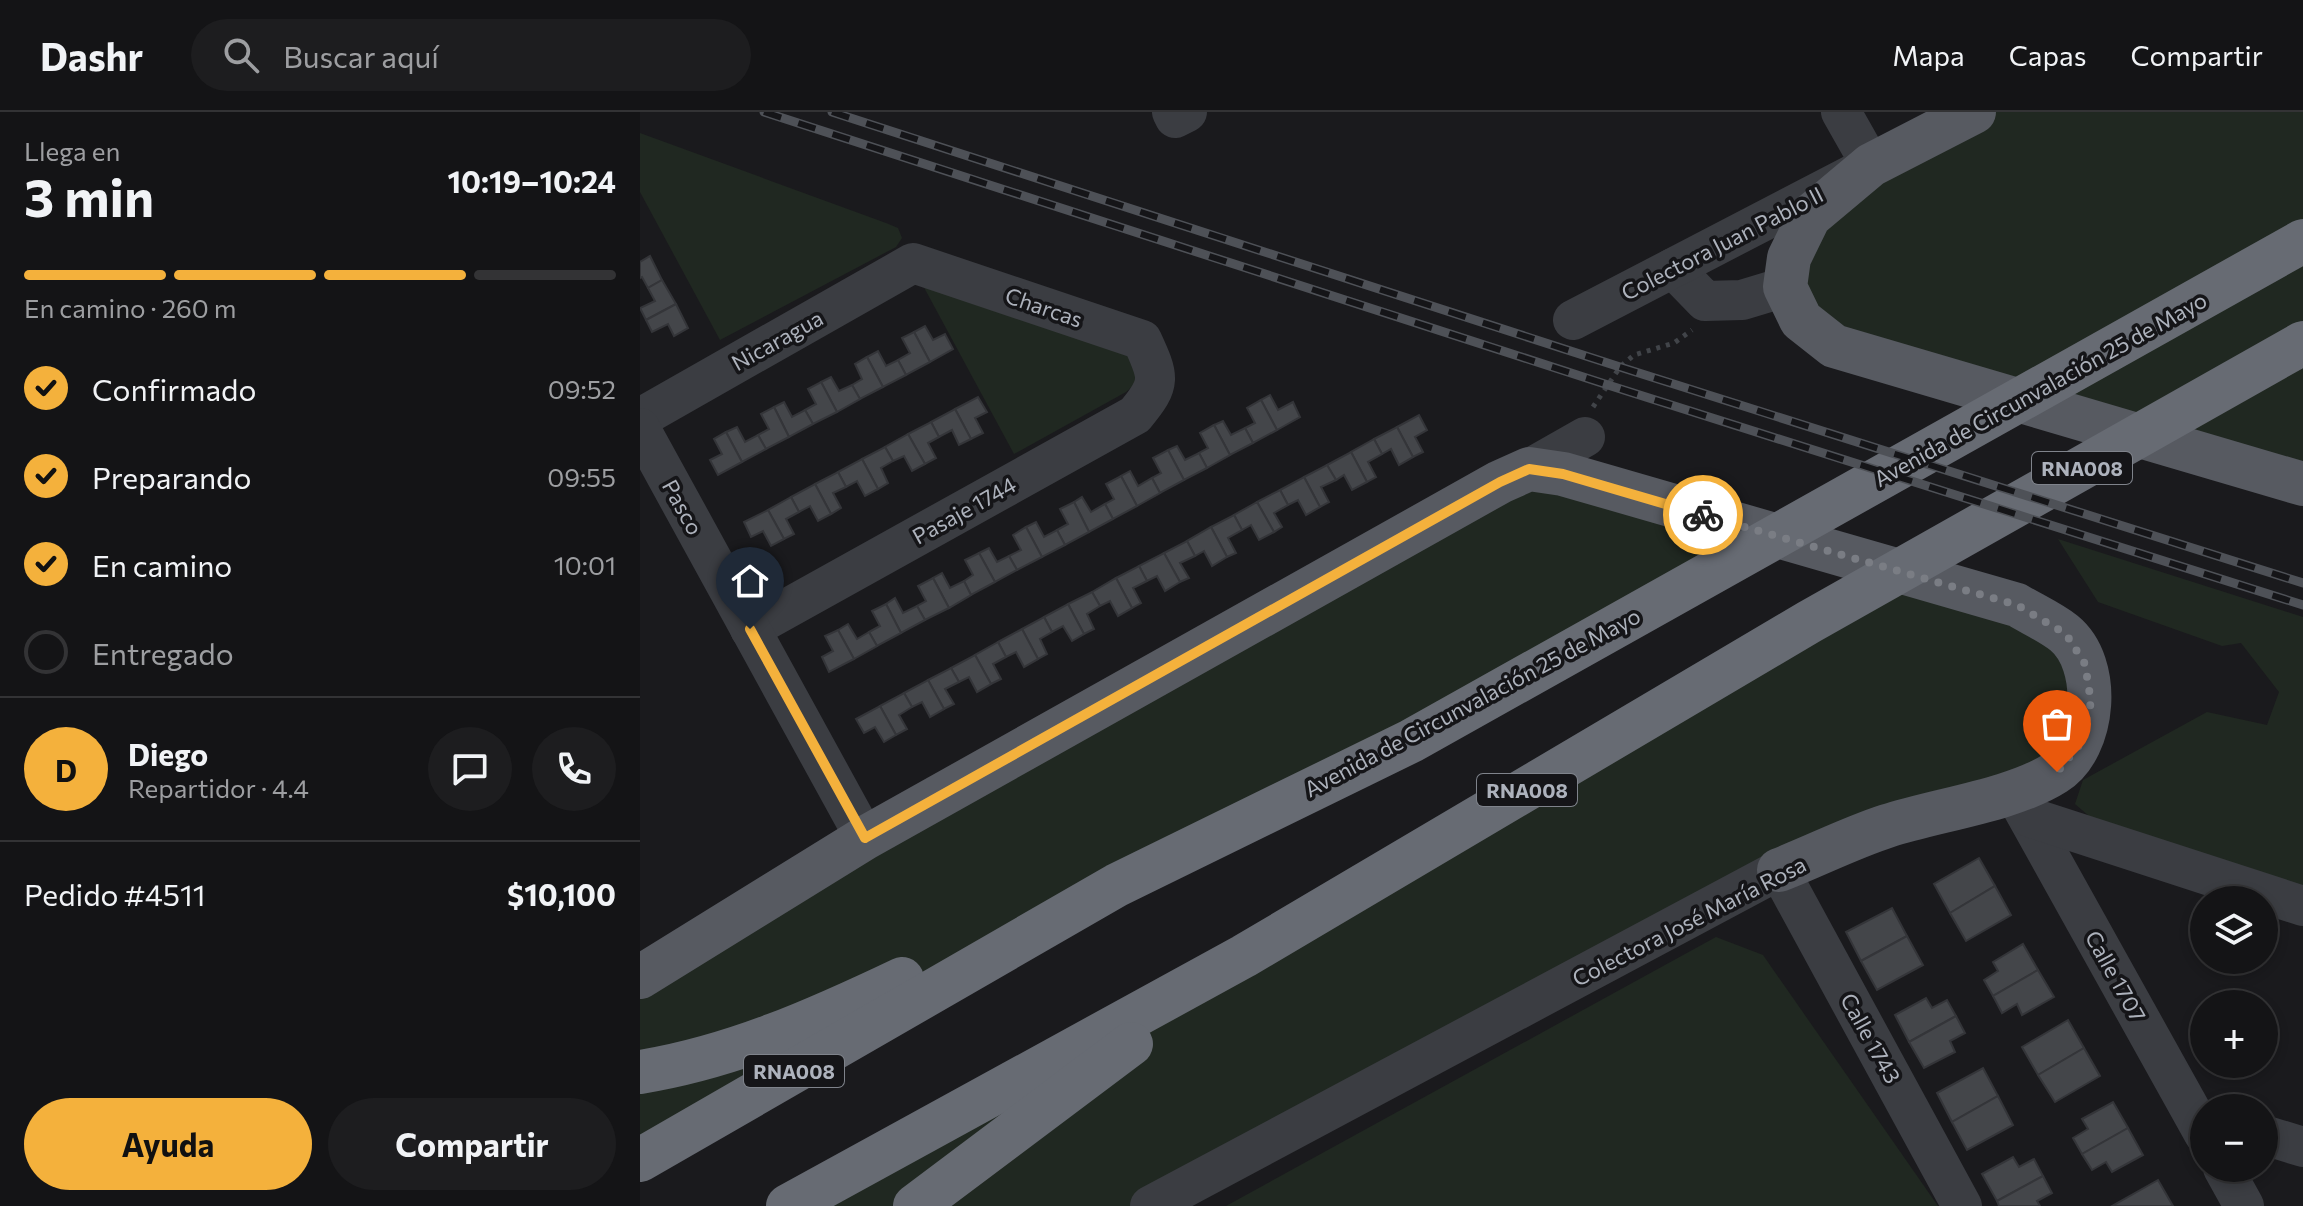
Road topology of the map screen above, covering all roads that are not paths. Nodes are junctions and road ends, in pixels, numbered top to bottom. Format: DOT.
graph roads {
  1 [pos="1841,112"];
  2 [pos="1974,112"];
  3 [pos="1871,165"];
  4 [pos="2303,241"];
  5 [pos="913,263"];
  6 [pos="1673,268"];
  7 [pos="1785,287"];
  8 [pos="1573,320"];
  9 [pos="2288,352"];
  10 [pos="1156,372"];
  11 [pos="640,418"];
  12 [pos="640,428"];
  13 [pos="1585,437"];
  14 [pos="1514,475"];
  15 [pos="2303,484"];
  16 [pos="750,629"];
  17 [pos="2021,804"];
  18 [pos="865,838"];
  19 [pos="1779,870"];
  20 [pos="1117,885"];
  21 [pos="2303,906"];
  22 [pos="1244,956"];
  23 [pos="640,977"];
  24 [pos="640,1072"];
  25 [pos="2190,1103"];
  26 [pos="2278,1139"];
  27 [pos="2303,1147"];
  28 [pos="640,1160"];
  29 [pos="2231,1182"];
  30 [pos="788,1206"];
  31 [pos="915,1206"];
  32 [pos="1150,1206"];
  33 [pos="1962,1206"];
  34 [pos="2244,1206"];
  1 -- 3 [label="street"];
  2 -- 3 [label="main road, Colectora Juan Pablo II"];
  3 -- 6 [label="street, Colectora Juan Pablo II"];
  3 -- 7 [label="main road, Colectora Juan Pablo II"];
  4 -- 20 [label="highway, Avenida de Circunvalación 25 de Mayo / RNA008"];
  5 -- 10 [label="street, Charcas"];
  5 -- 11 [label="street, Nicaragua"];
  6 -- 7 [label="street"];
  6 -- 8 [label="street, Colectora Juan Pablo II"];
  7 -- 15 [label="main road"];
  9 -- 22 [label="highway, RNA008"];
  10 -- 16 [label="street, Pasaje 1744"];
  12 -- 16 [label="street, Pasco"];
  13 -- 14 [label="street"];
  14 -- 17 [label="main road, Colectora José María Rosa"];
  14 -- 18 [label="main road"];
  16 -- 18 [label="street, Pasco"];
  17 -- 19 [label="main road, Colectora José María Rosa"];
  17 -- 21 [label="street"];
  17 -- 25 [label="street, Calle 1707"];
  18 -- 23 [label="main road"];
  19 -- 32 [label="street, Colectora José María Rosa"];
  19 -- 33 [label="street, Calle 1743"];
  20 -- 24 [label="highway"];
  20 -- 28 [label="highway, Avenida de Circunvalación 25 de Mayo / RNA008"];
  22 -- 30 [label="highway, RNA008"];
  22 -- 31 [label="highway"];
  26 -- 27 [label="street"];
  29 -- 34 [label="street"];
}
